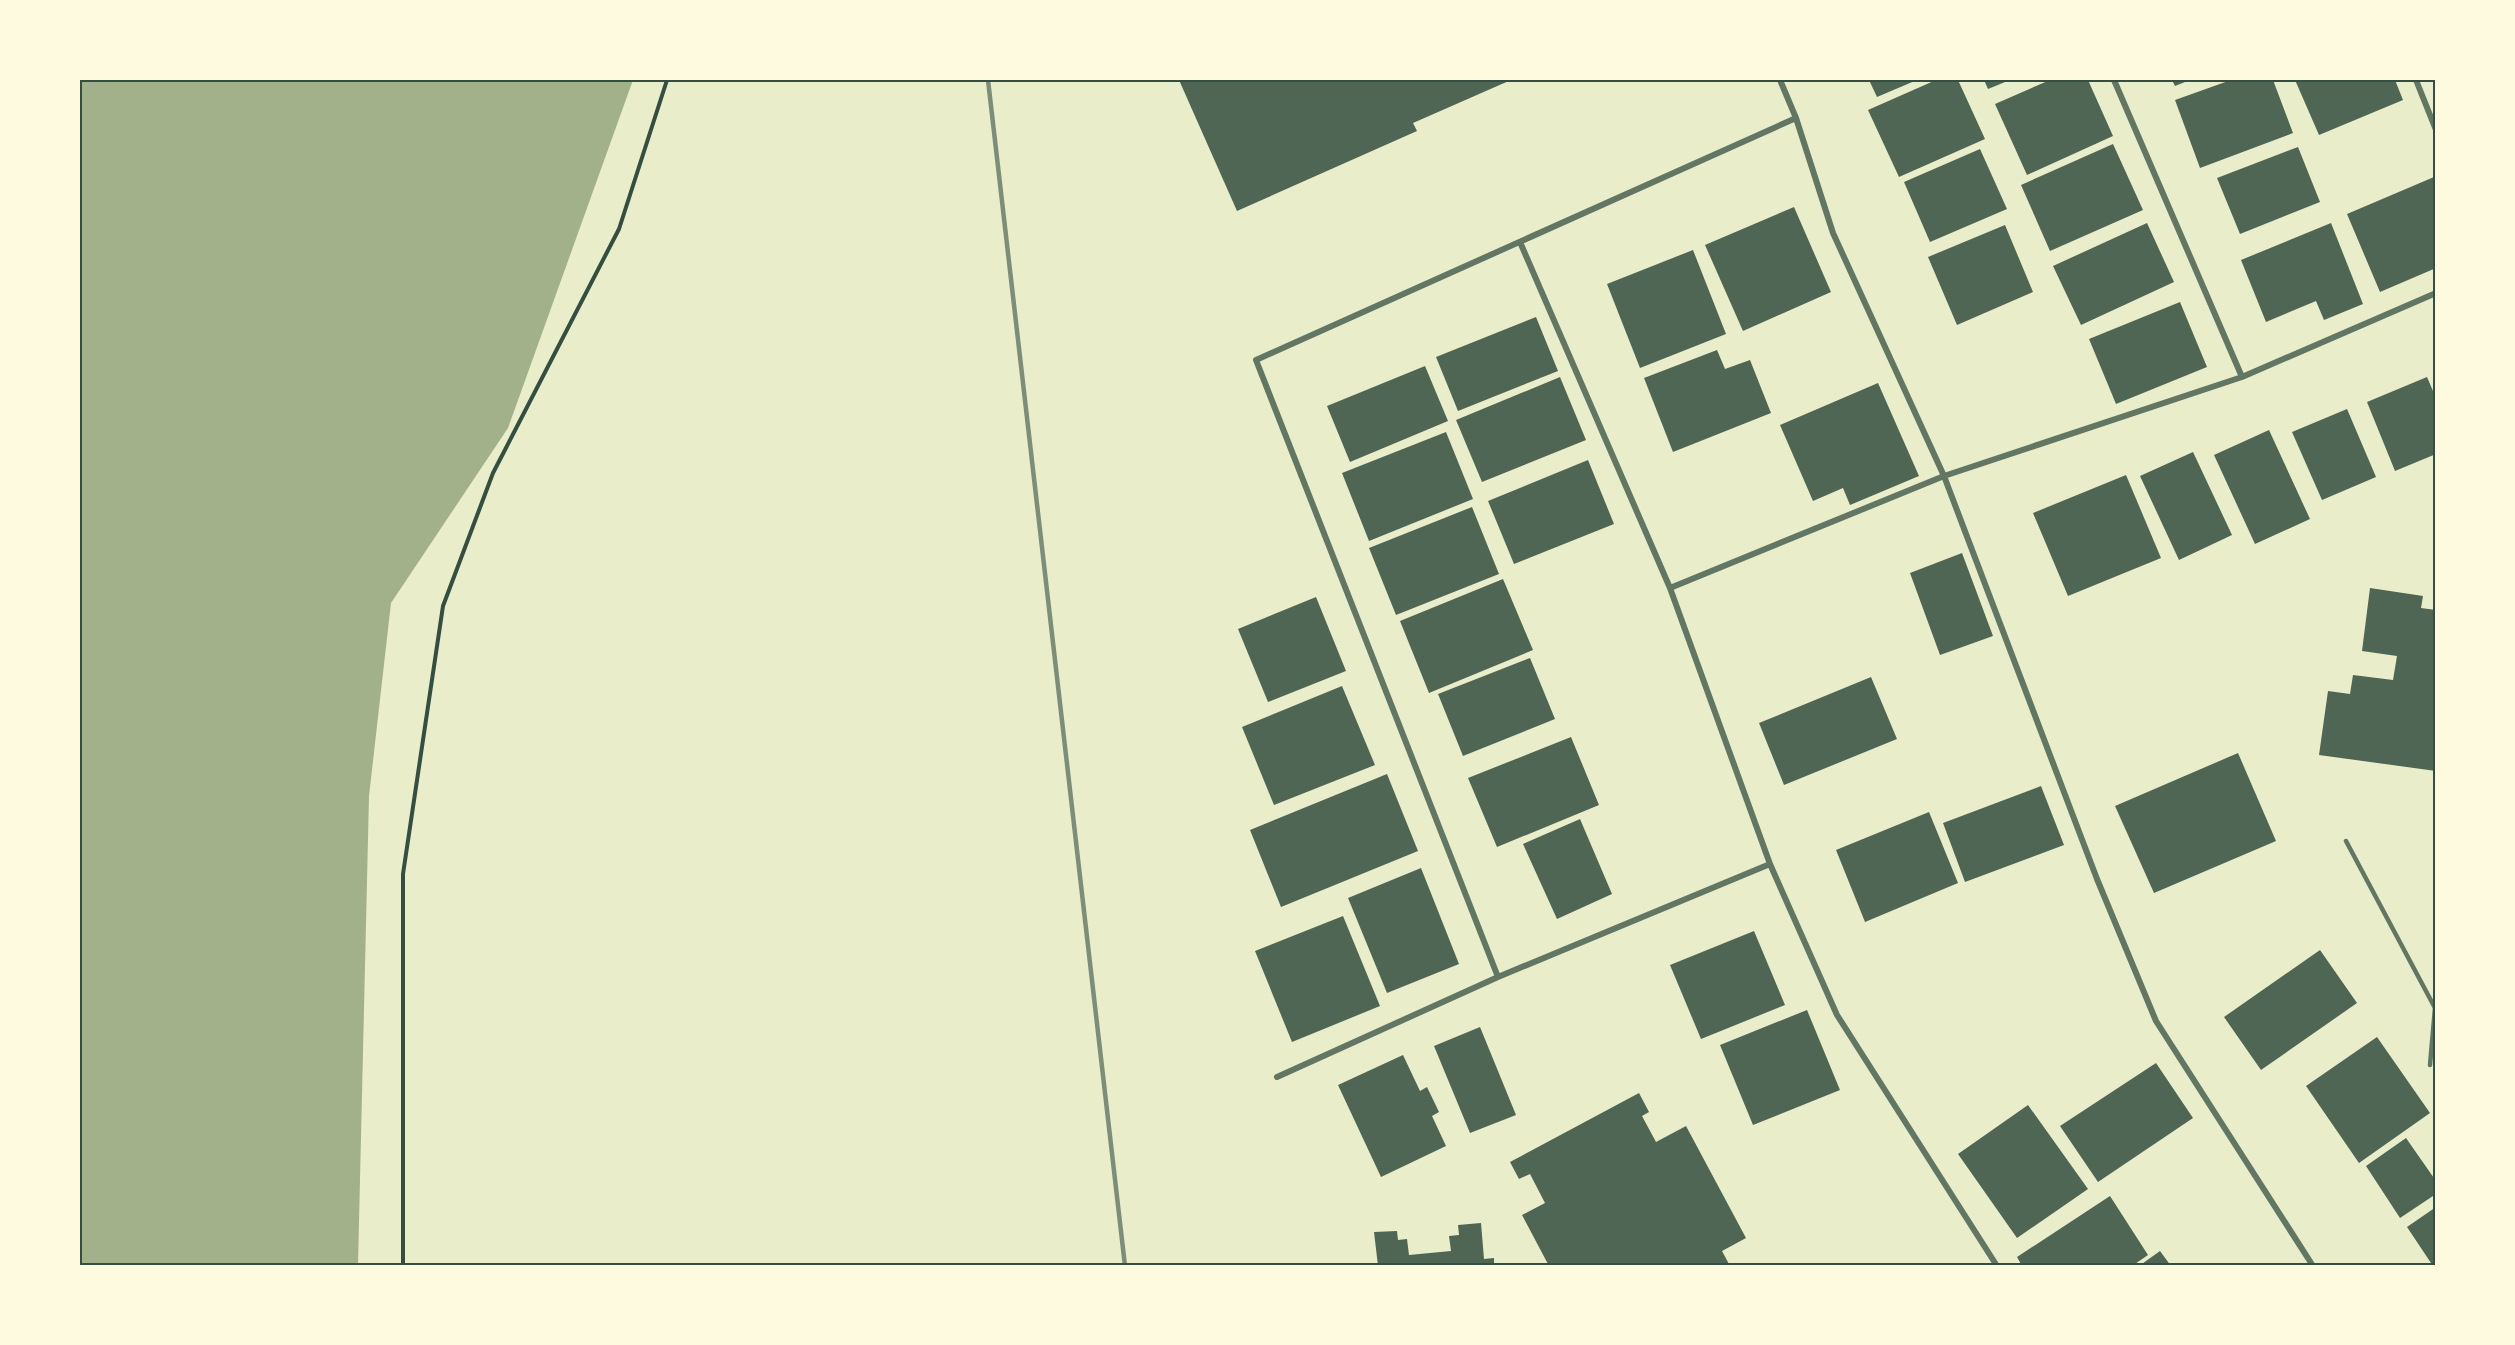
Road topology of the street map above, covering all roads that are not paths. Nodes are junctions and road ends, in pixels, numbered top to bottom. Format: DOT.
graph roads {
  1 [pos="1780,80"];
  2 [pos="2114,80"];
  3 [pos="2416,80"];
  4 [pos="1796,118"];
  5 [pos="2436,130"];
  6 [pos="1520,242"];
  7 [pos="2436,293"];
  8 [pos="2241,377"];
  9 [pos="1944,476"];
  10 [pos="1670,588"];
  11 [pos="2346,841"];
  12 [pos="1770,864"];
  13 [pos="1497,977"];
  14 [pos="2430,1065"];
  15 [pos="1277,1077"];
  16 [pos="1997,1266"];
  17 [pos="2313,1266"];
  1 -- 4 [label="street"];
  2 -- 8 [label="street"];
  3 -- 5 [label="street"];
  4 -- 6 [label="street"];
  4 -- 9 [label="street"];
  6 -- 10 [label="street"];
  6 -- 13 [label="street"];
  7 -- 8 [label="street"];
  8 -- 9 [label="street"];
  9 -- 10 [label="street"];
  9 -- 17 [label="street"];
  10 -- 12 [label="street"];
  11 -- 14 [label="lane"];
  12 -- 13 [label="street"];
  12 -- 16 [label="street"];
  13 -- 15 [label="street"];
}
